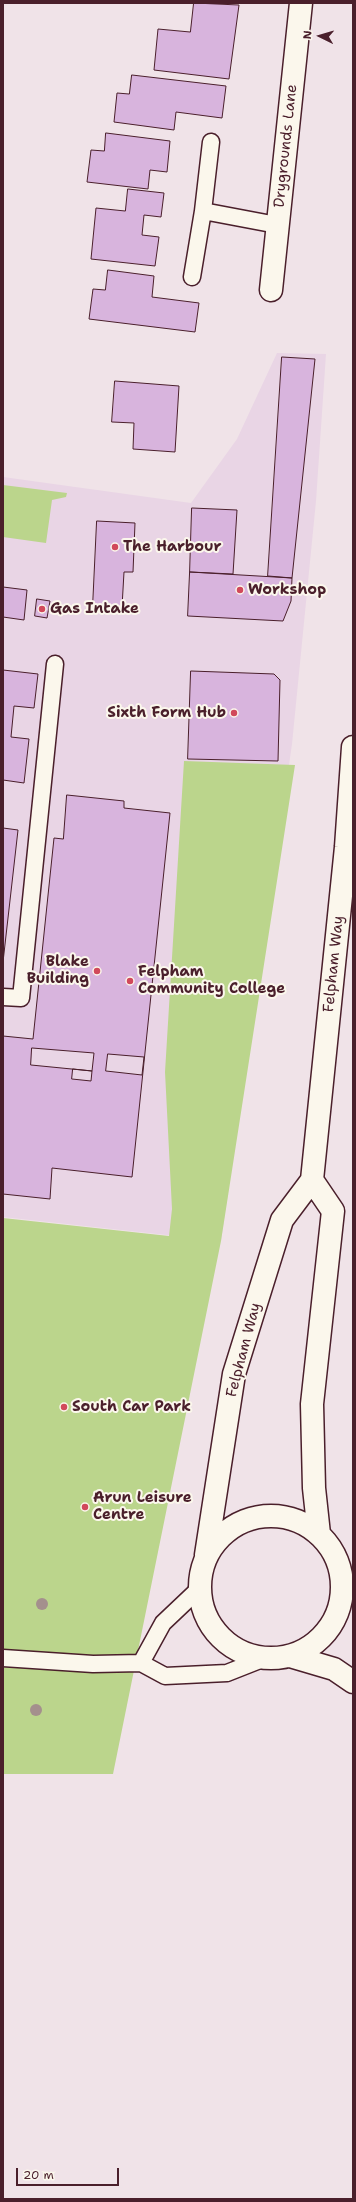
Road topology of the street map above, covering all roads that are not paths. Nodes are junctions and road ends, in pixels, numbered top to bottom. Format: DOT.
graph roads {
  1 [pos="301,3"];
  2 [pos="210,142"];
  3 [pos="203,211"];
  4 [pos="277,225"];
  5 [pos="192,277"];
  6 [pos="271,290"];
  7 [pos="55,664"];
  8 [pos="353,747"];
  9 [pos="350,847"];
  10 [pos="3,996"];
  11 [pos="312,1180"];
  12 [pos="325,1541"];
  13 [pos="206,1556"];
  14 [pos="353,1570"];
  15 [pos="201,1588"];
  16 [pos="290,1656"];
  17 [pos="3,1658"];
  18 [pos="265,1658"];
  19 [pos="141,1663"];
  20 [pos="353,1682"];
  1 -- 4 [label="main road, Drygrounds Lane"];
  2 -- 3 [label="lane"];
  3 -- 4 [label="lane"];
  3 -- 5 [label="lane"];
  4 -- 6 [label="main road, Drygrounds Lane"];
  7 -- 10 [label="lane"];
  8 -- 9 [label="main road, Felpham Way"];
  9 -- 11 [label="main road, Felpham Way"];
  11 -- 12 [label="main road, Felpham Way"];
  11 -- 13 [label="main road, Felpham Way"];
  12 -- 13 [label="main road, Felpham Way"];
  12 -- 14 [label="main road, Felpham Way"];
  12 -- 16 [label="main road, Felpham Way"];
  13 -- 15 [label="main road, Felpham Way"];
  15 -- 18 [label="main road, Felpham Way"];
  15 -- 19 [label="lane"];
  16 -- 18 [label="main road, Felpham Way"];
  16 -- 20 [label="main road, Felpham Way"];
  17 -- 19 [label="lane"];
  18 -- 19 [label="lane"];
}
